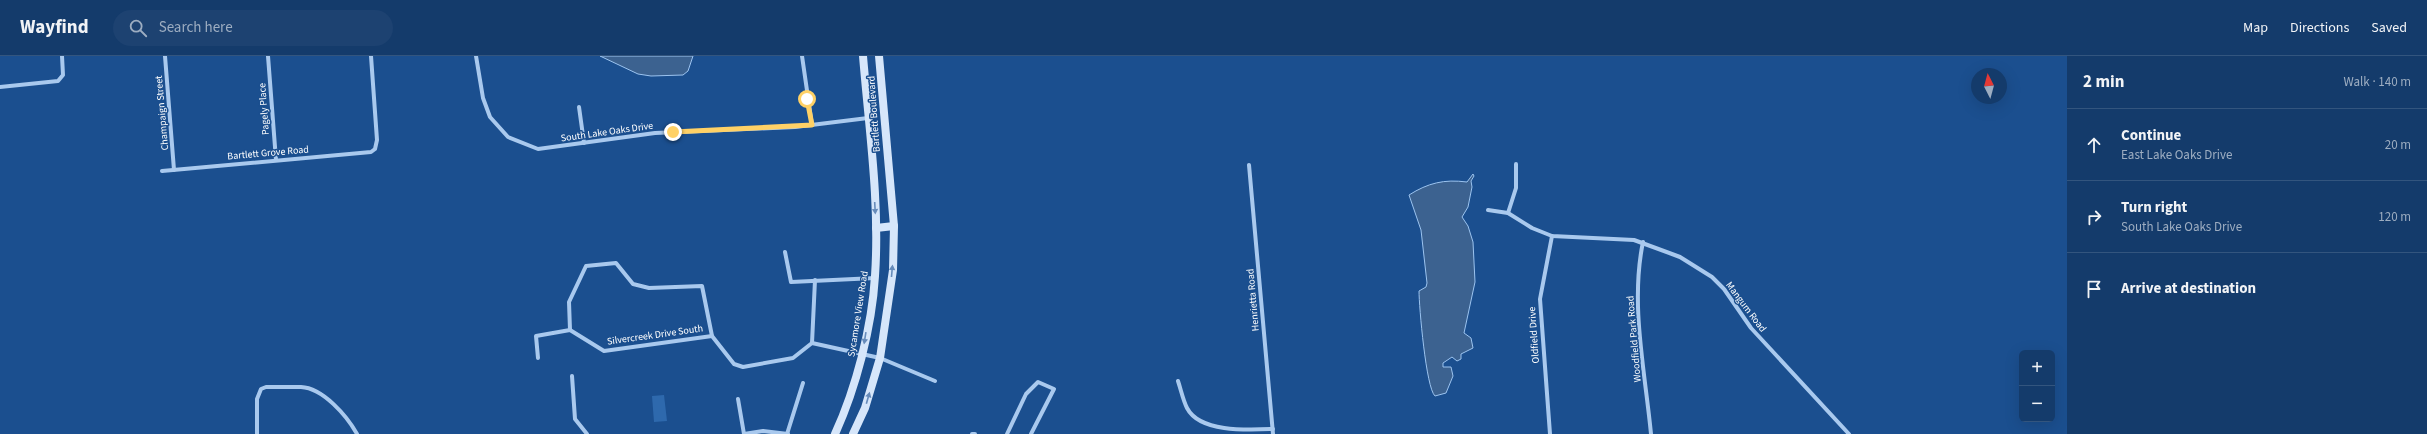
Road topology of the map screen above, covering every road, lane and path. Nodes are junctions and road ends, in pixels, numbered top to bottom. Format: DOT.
graph roads {
  1 [pos="62,56"];
  2 [pos="165,56"];
  3 [pos="268,56"];
  4 [pos="371,56"];
  5 [pos="476,56"];
  6 [pos="802,56"];
  7 [pos="863,56"];
  8 [pos="879,56"];
  9 [pos="0,87"];
  10 [pos="579,107"];
  11 [pos="868,118"];
  12 [pos="812,125"];
  13 [pos="584,143"];
  14 [pos="276,160"];
  15 [pos="1516,164"];
  16 [pos="1249,166"];
  17 [pos="873,169"];
  18 [pos="174,170"];
  19 [pos="162,171"];
  20 [pos="1488,210"];
  21 [pos="1508,213"];
  22 [pos="894,226"];
  23 [pos="876,228"];
  24 [pos="1552,236"];
  25 [pos="1643,242"];
  26 [pos="785,252"];
  27 [pos="875,278"];
  28 [pos="815,280"];
  29 [pos="570,330"];
  30 [pos="712,336"];
  31 [pos="812,343"];
  32 [pos="866,355"];
  33 [pos="538,358"];
  34 [pos="880,358"];
  35 [pos="572,376"];
  36 [pos="1178,381"];
  37 [pos="935,382"];
  38 [pos="803,383"];
  39 [pos="738,399"];
  40 [pos="1273,432"];
  41 [pos="257,434"];
  42 [pos="357,434"];
  43 [pos="587,434"];
  44 [pos="744,434"];
  45 [pos="787,434"];
  46 [pos="836,434"];
  47 [pos="854,434"];
  48 [pos="1007,434"];
  49 [pos="1031,434"];
  50 [pos="1550,434"];
  51 [pos="1651,434"];
  52 [pos="1848,434"];
  1 -- 9 [label="street"];
  2 -- 18 [label="street, Champaign Street"];
  3 -- 14 [label="street, Pagely Place"];
  4 -- 14 [label="street, Bartlett Grove Road"];
  5 -- 13 [label="street, South Lake Oaks Drive"];
  6 -- 12 [label="street"];
  7 -- 11 [label="main road, Bartlett Boulevard"];
  8 -- 22 [label="main road, Bartlett Boulevard"];
  10 -- 13 [label="street"];
  11 -- 12 [label="street, South Lake Oaks Drive"];
  11 -- 17 [label="main road, Bartlett Boulevard"];
  12 -- 13 [label="street, South Lake Oaks Drive"];
  14 -- 18 [label="street, Bartlett Grove Road"];
  15 -- 21 [label="street"];
  16 -- 40 [label="street, Henrietta Road"];
  17 -- 23 [label="main road, Sycamore View Road, one-way"];
  18 -- 19 [label="street, Bartlett Grove Road"];
  20 -- 21 [label="street, Mangum Road"];
  21 -- 24 [label="street, Mangum Road"];
  22 -- 23 [label="main road"];
  34 -- 22 [label="main road, one-way"];
  23 -- 27 [label="main road, Sycamore View Road"];
  24 -- 25 [label="street, Mangum Road"];
  24 -- 50 [label="street, Oldfield Drive"];
  25 -- 51 [label="street, Woodfield Park Road"];
  25 -- 52 [label="street, Mangum Road"];
  26 -- 28 [label="street"];
  27 -- 28 [label="street"];
  27 -- 32 [label="main road, Sycamore View Road, one-way"];
  28 -- 31 [label="street"];
  29 -- 30 [label="street, Silvercreek Drive South"];
  29 -- 30 [label="street"];
  29 -- 33 [label="street"];
  30 -- 31 [label="street, Silvercreek Drive South"];
  31 -- 32 [label="street"];
  32 -- 34 [label="street"];
  32 -- 46 [label="main road, Sycamore View Road"];
  34 -- 37 [label="street"];
  47 -- 34 [label="main road, one-way"];
  35 -- 43 [label="street"];
  36 -- 40 [label="street"];
  38 -- 45 [label="street"];
  39 -- 44 [label="street"];
  41 -- 42 [label="street"];
  44 -- 45 [label="street"];
  48 -- 49 [label="street"];
}
